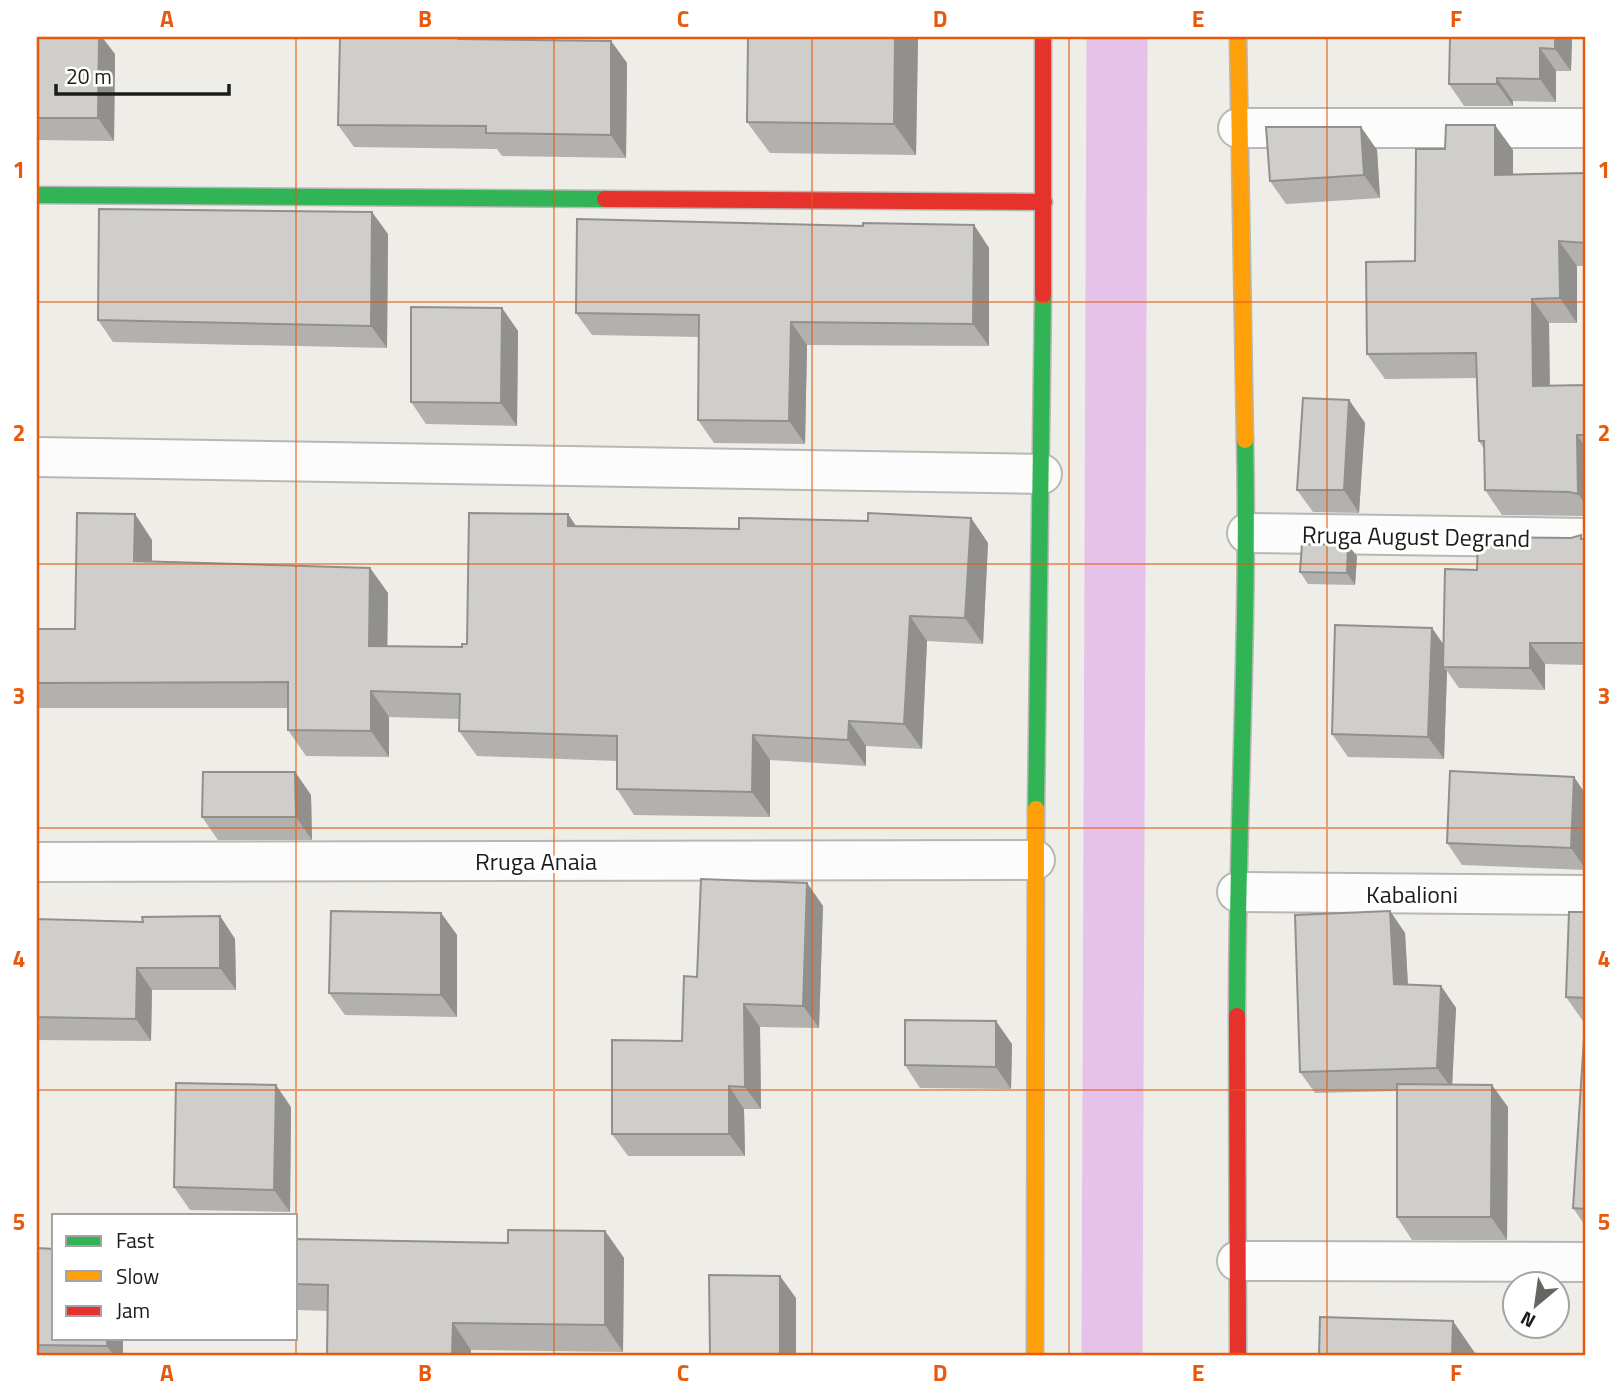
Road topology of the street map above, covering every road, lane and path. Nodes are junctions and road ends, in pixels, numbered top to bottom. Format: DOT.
graph roads {
  1 [pos="1043,37"];
  2 [pos="1238,37"];
  3 [pos="1238,128"];
  4 [pos="1586,128"];
  5 [pos="37,195"];
  6 [pos="1044,202"];
  7 [pos="37,457"];
  8 [pos="1042,474"];
  9 [pos="1247,533"];
  10 [pos="1586,538"];
  11 [pos="1035,859"];
  12 [pos="37,862"];
  13 [pos="1237,892"];
  14 [pos="1586,895"];
  15 [pos="1237,1261"];
  16 [pos="1586,1262"];
  17 [pos="1035,1355"];
  18 [pos="1238,1355"];
  1 -- 6 [label="street"];
  2 -- 3 [label="street"];
  3 -- 4 [label="street"];
  3 -- 9 [label="street"];
  5 -- 6 [label="street"];
  6 -- 8 [label="street"];
  7 -- 8 [label="street"];
  8 -- 11 [label="street"];
  9 -- 10 [label="street, Rruga August Degrand"];
  9 -- 13 [label="street"];
  11 -- 12 [label="street, Rruga Anaia"];
  11 -- 17 [label="street"];
  13 -- 14 [label="street, Kabalioni"];
  13 -- 15 [label="street"];
  15 -- 16 [label="street"];
  15 -- 18 [label="street"];
}
